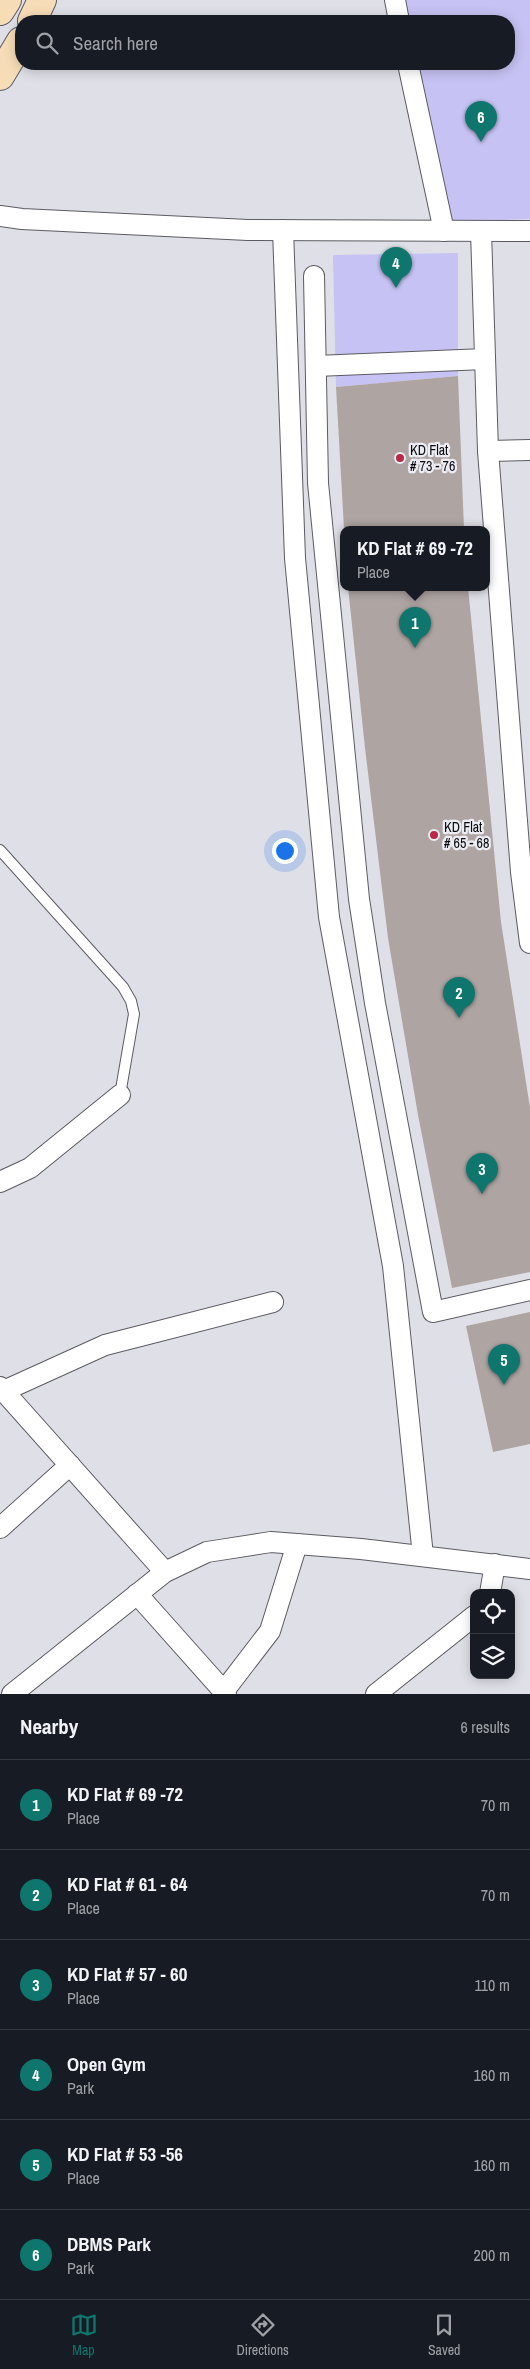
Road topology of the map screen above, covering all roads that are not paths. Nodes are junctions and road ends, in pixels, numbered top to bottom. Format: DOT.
graph roads {
  1 [pos="7,0"];
  2 [pos="42,0"];
  3 [pos="394,0"];
  4 [pos="0,11"];
  5 [pos="35,15"];
  6 [pos="398,15"];
  7 [pos="15,50"];
  8 [pos="409,70"];
  9 [pos="0,76"];
  10 [pos="0,216"];
  11 [pos="283,230"];
  12 [pos="444,231"];
  13 [pos="481,231"];
  14 [pos="530,231"];
  15 [pos="314,276"];
  16 [pos="485,359"];
  17 [pos="316,366"];
  18 [pos="530,450"];
  19 [pos="488,451"];
  20 [pos="0,850"];
  21 [pos="530,943"];
  22 [pos="120,1095"];
  23 [pos="0,1182"];
  24 [pos="530,1290"];
  25 [pos="273,1302"];
  26 [pos="5,1399"];
  27 [pos="70,1465"];
  28 [pos="0,1528"];
  29 [pos="297,1544"];
  30 [pos="423,1556"];
  31 [pos="495,1564"];
  32 [pos="530,1569"];
  33 [pos="165,1572"];
  34 [pos="491,1589"];
  35 [pos="137,1594"];
  36 [pos="470,1619"];
  37 [pos="225,1692"];
  38 [pos="12,1694"];
  39 [pos="376,1694"];
  1 -- 4 [label="main road"];
  2 -- 5 [label="main road"];
  3 -- 6 [label="street"];
  7 -- 9 [label="main road"];
  8 -- 12 [label="street"];
  10 -- 11 [label="street"];
  11 -- 12 [label="street"];
  11 -- 30 [label="street"];
  12 -- 13 [label="street"];
  13 -- 14 [label="street"];
  13 -- 16 [label="street"];
  15 -- 17 [label="street"];
  16 -- 17 [label="street"];
  16 -- 19 [label="street"];
  17 -- 24 [label="street"];
  18 -- 19 [label="street"];
  19 -- 21 [label="street"];
  20 -- 22 [label="lane"];
  22 -- 23 [label="street"];
  25 -- 26 [label="street"];
  26 -- 27 [label="street"];
  27 -- 28 [label="street"];
  27 -- 33 [label="street"];
  29 -- 30 [label="street"];
  29 -- 33 [label="street"];
  29 -- 37 [label="street"];
  30 -- 31 [label="street"];
  31 -- 32 [label="street"];
  31 -- 34 [label="street"];
  33 -- 35 [label="street"];
  35 -- 37 [label="street"];
  35 -- 38 [label="street"];
  36 -- 39 [label="street"];
}
